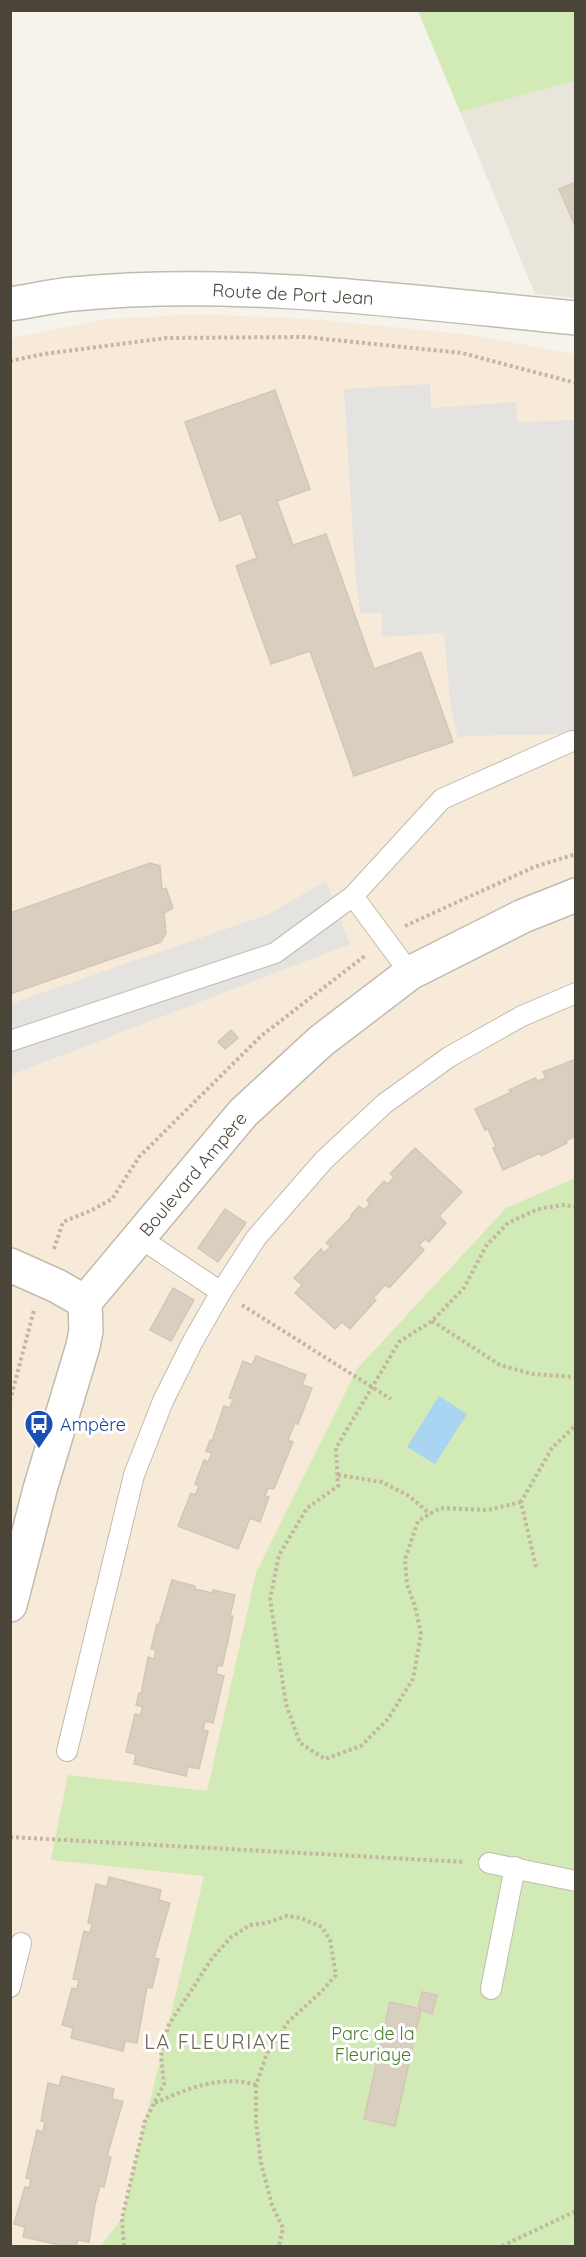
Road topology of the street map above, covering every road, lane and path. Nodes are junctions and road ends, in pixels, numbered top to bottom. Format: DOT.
graph roads {
  1 [pos="10,304"];
  2 [pos="576,318"];
  3 [pos="10,361"];
  4 [pos="576,383"];
  5 [pos="572,741"];
  6 [pos="576,895"];
  7 [pos="353,896"];
  8 [pos="410,973"];
  9 [pos="576,993"];
  10 [pos="10,1041"];
  11 [pos="576,1207"];
  12 [pos="140,1238"];
  13 [pos="10,1265"];
  14 [pos="221,1292"];
  15 [pos="85,1302"];
  16 [pos="432,1321"];
  17 [pos="576,1377"];
  18 [pos="372,1387"];
  19 [pos="391,1398"];
  20 [pos="576,1425"];
  21 [pos="338,1475"];
  22 [pos="521,1502"];
  23 [pos="430,1514"];
  24 [pos="536,1567"];
  25 [pos="10,1605"];
  26 [pos="67,1751"];
  27 [pos="10,1837"];
  28 [pos="489,1863"];
  29 [pos="515,1867"];
  30 [pos="576,1881"];
  31 [pos="21,1943"];
  32 [pos="10,1987"];
  33 [pos="491,1989"];
  34 [pos="256,2085"];
  35 [pos="154,2103"];
  36 [pos="576,2211"];
  37 [pos="124,2247"];
  38 [pos="279,2247"];
  39 [pos="502,2247"];
  1 -- 2 [label="street, Route de Port Jean"];
  3 -- 4 [label="path"];
  5 -- 7 [label="lane"];
  6 -- 8 [label="street, Boulevard Ampère"];
  7 -- 8 [label="lane"];
  7 -- 10 [label="lane"];
  8 -- 12 [label="street, Boulevard Ampère"];
  9 -- 14 [label="lane"];
  11 -- 16 [label="path"];
  12 -- 14 [label="lane"];
  12 -- 15 [label="street, Boulevard Ampère"];
  13 -- 15 [label="street"];
  14 -- 18 [label="path"];
  14 -- 26 [label="lane"];
  15 -- 25 [label="street"];
  16 -- 17 [label="path"];
  16 -- 18 [label="path"];
  18 -- 19 [label="path"];
  18 -- 21 [label="path"];
  20 -- 22 [label="path"];
  21 -- 23 [label="path"];
  21 -- 23 [label="path"];
  22 -- 23 [label="path"];
  22 -- 24 [label="path"];
  27 -- 28 [label="path"];
  28 -- 29 [label="lane"];
  29 -- 30 [label="lane"];
  29 -- 33 [label="lane"];
  31 -- 32 [label="lane"];
  34 -- 35 [label="path"];
  34 -- 35 [label="path"];
  34 -- 38 [label="path"];
  35 -- 37 [label="path"];
  36 -- 39 [label="path"];
}
